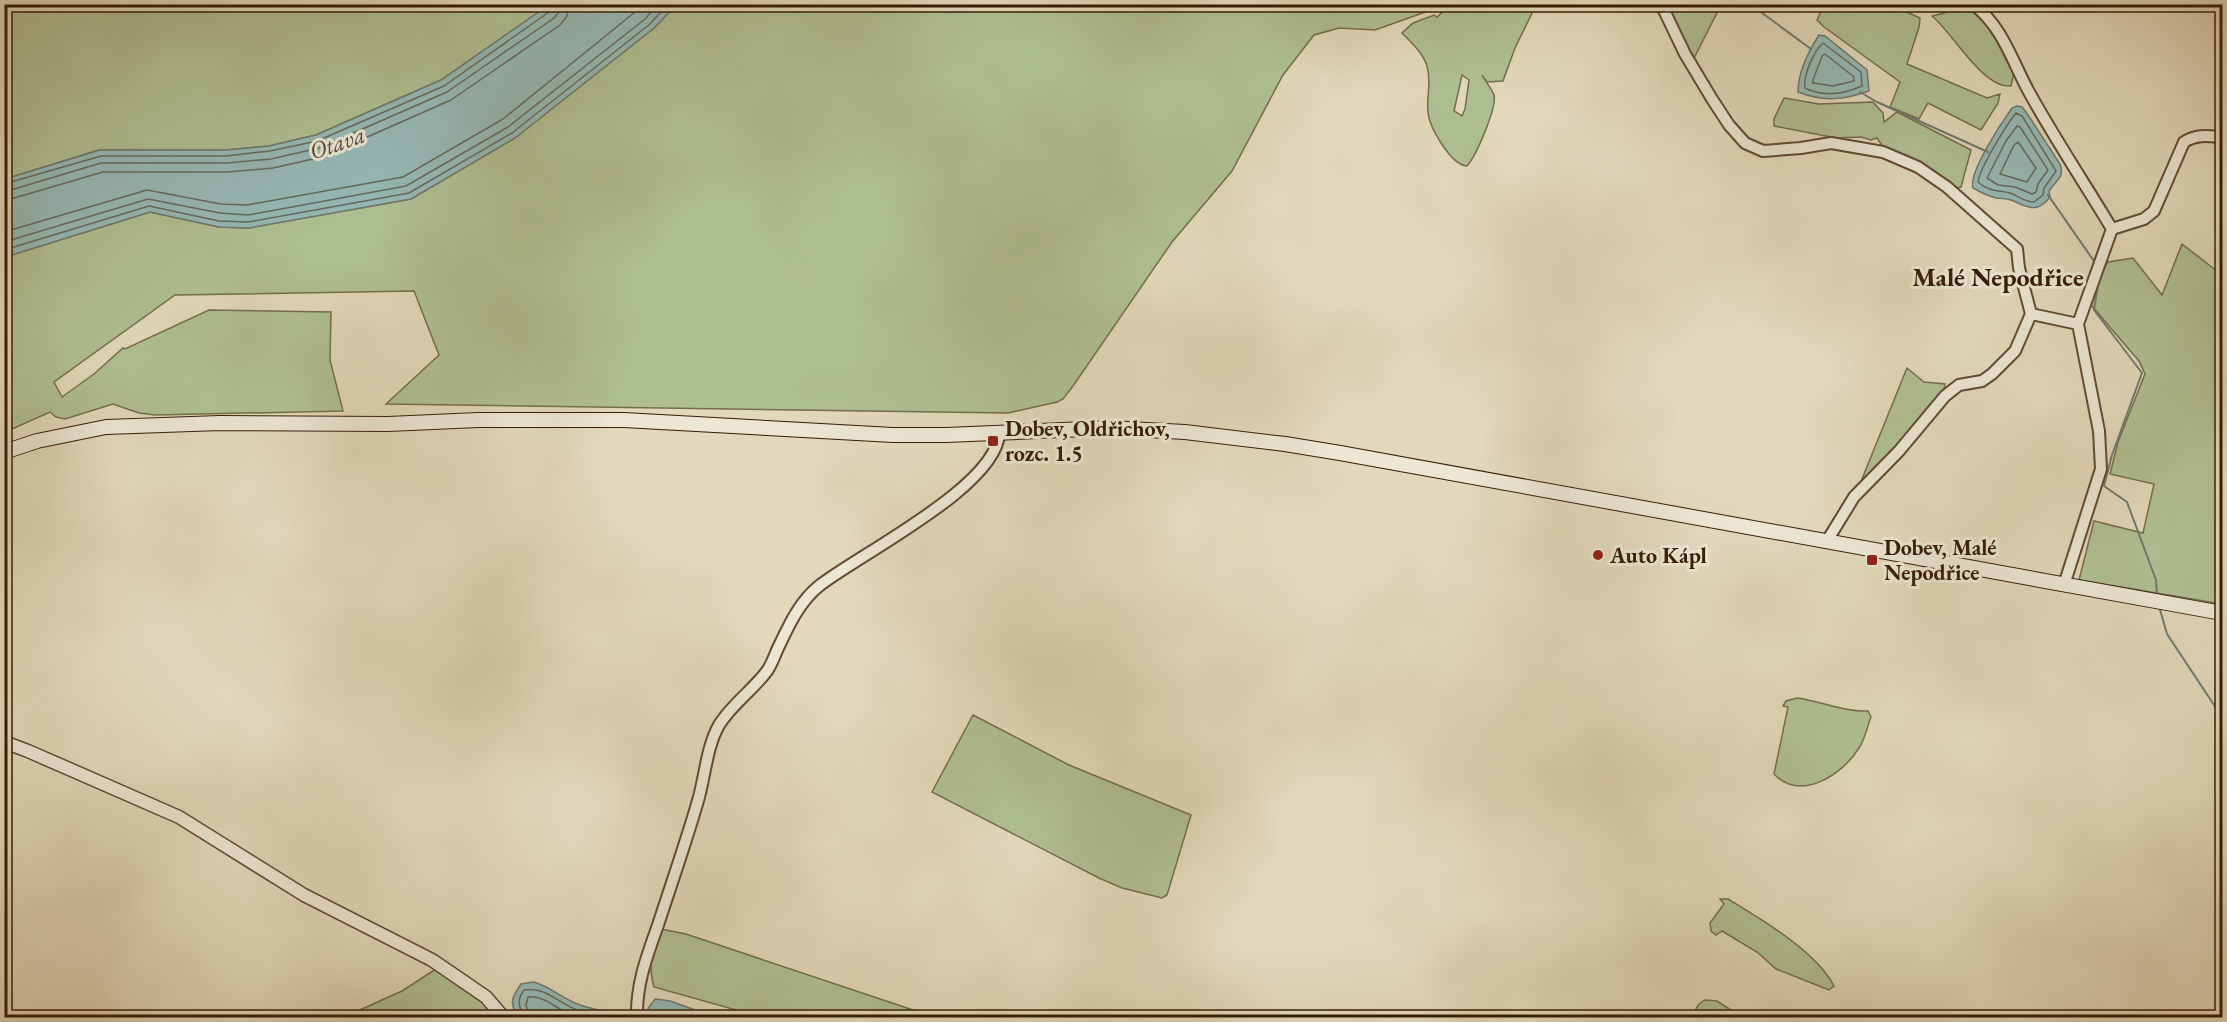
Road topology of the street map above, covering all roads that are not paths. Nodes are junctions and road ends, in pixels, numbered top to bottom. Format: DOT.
graph roads {
  1 [pos="1661,4"];
  2 [pos="1973,4"];
  3 [pos="2223,137"];
  4 [pos="2112,229"];
  5 [pos="2031,314"];
  6 [pos="2078,324"];
  7 [pos="999,434"];
  8 [pos="4,452"];
  9 [pos="1827,541"];
  10 [pos="2064,585"];
  11 [pos="2223,613"];
  12 [pos="4,742"];
  13 [pos="504,1017"];
  14 [pos="637,1017"];
  1 -- 5 [label="street"];
  2 -- 4 [label="street"];
  3 -- 4 [label="street"];
  4 -- 6 [label="street"];
  5 -- 6 [label="street"];
  5 -- 9 [label="street"];
  6 -- 10 [label="street"];
  7 -- 8 [label="main road"];
  7 -- 9 [label="main road"];
  7 -- 14 [label="street"];
  9 -- 10 [label="main road"];
  10 -- 11 [label="main road"];
  12 -- 13 [label="street"];
}
